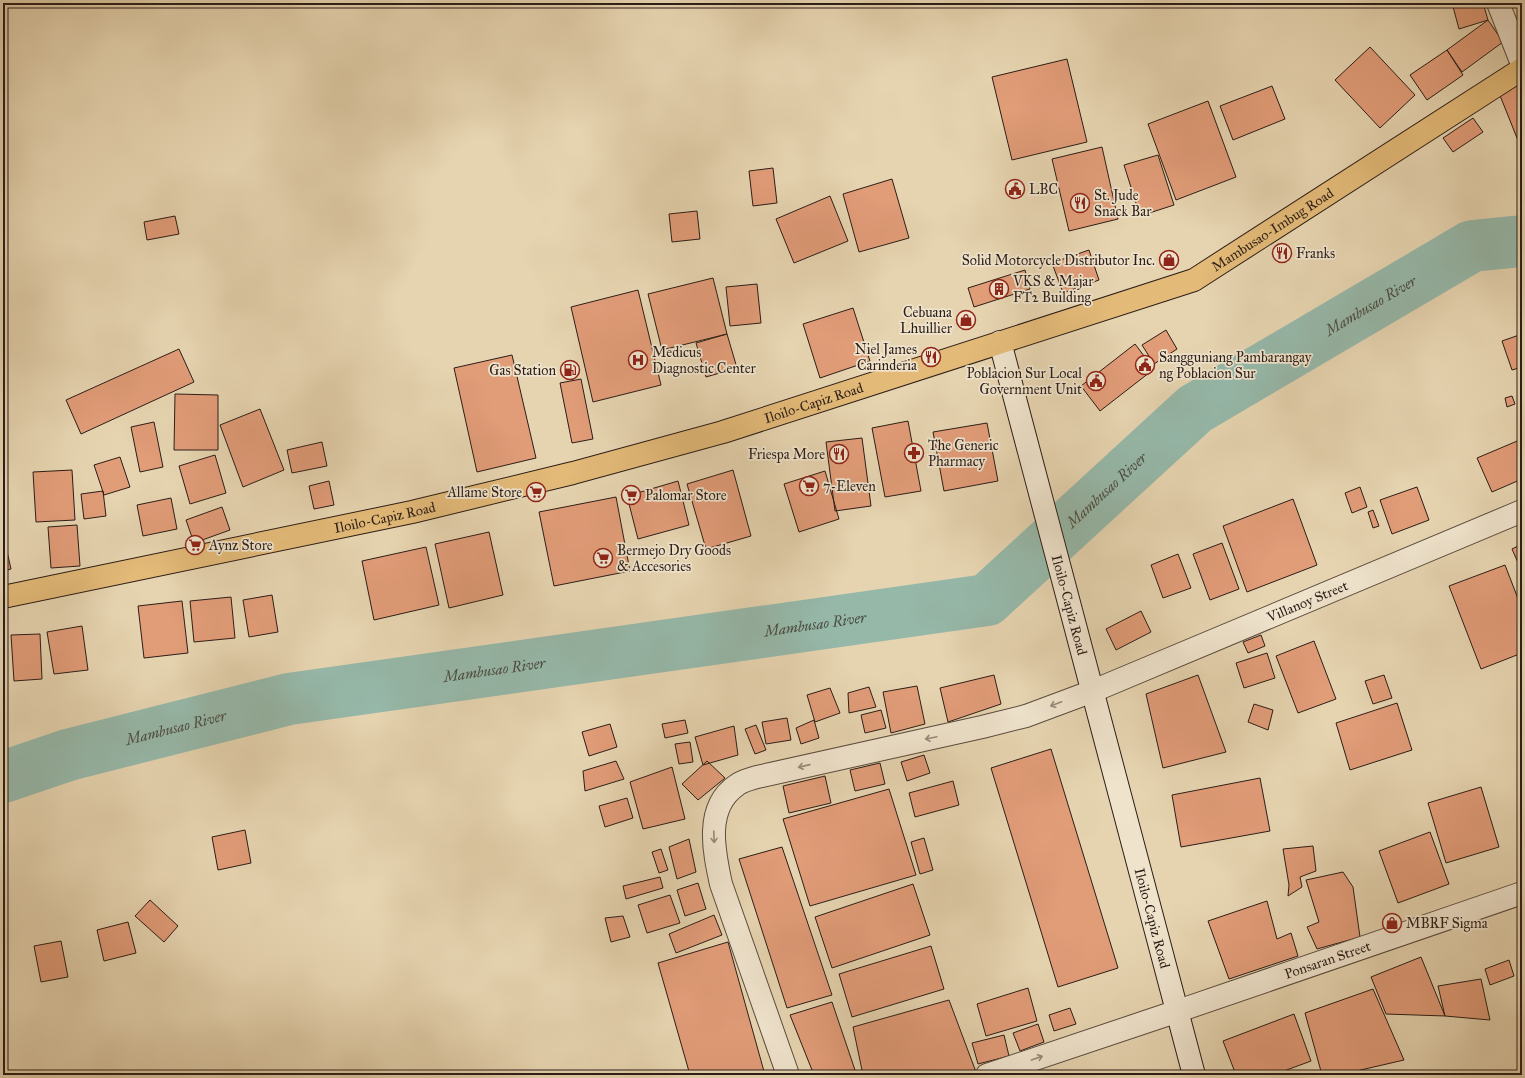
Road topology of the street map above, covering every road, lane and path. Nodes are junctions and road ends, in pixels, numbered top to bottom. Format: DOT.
graph roads {
  1 [pos="1498,3"];
  2 [pos="1522,64"];
  3 [pos="1522,69"];
  4 [pos="1000,342"];
  5 [pos="1522,512"];
  6 [pos="3,597"];
  7 [pos="1093,691"];
  8 [pos="1522,893"];
  9 [pos="1178,1011"];
  10 [pos="788,1075"];
  11 [pos="987,1075"];
  12 [pos="1194,1075"];
  1 -- 2 [label="street"];
  3 -- 4 [label="main road, Mambusao-Imbug Road"];
  4 -- 6 [label="main road, Iloilo-Capiz Road"];
  4 -- 7 [label="street, Iloilo-Capiz Road"];
  5 -- 7 [label="street, Villanoy Street"];
  7 -- 9 [label="street, Iloilo-Capiz Road"];
  7 -- 10 [label="street, Villanoy Street, one-way"];
  8 -- 9 [label="street, Ponsaran Street"];
  11 -- 9 [label="street, Ponsaran Street, one-way"];
  9 -- 12 [label="street, Iloilo-Capiz Road"];
}
